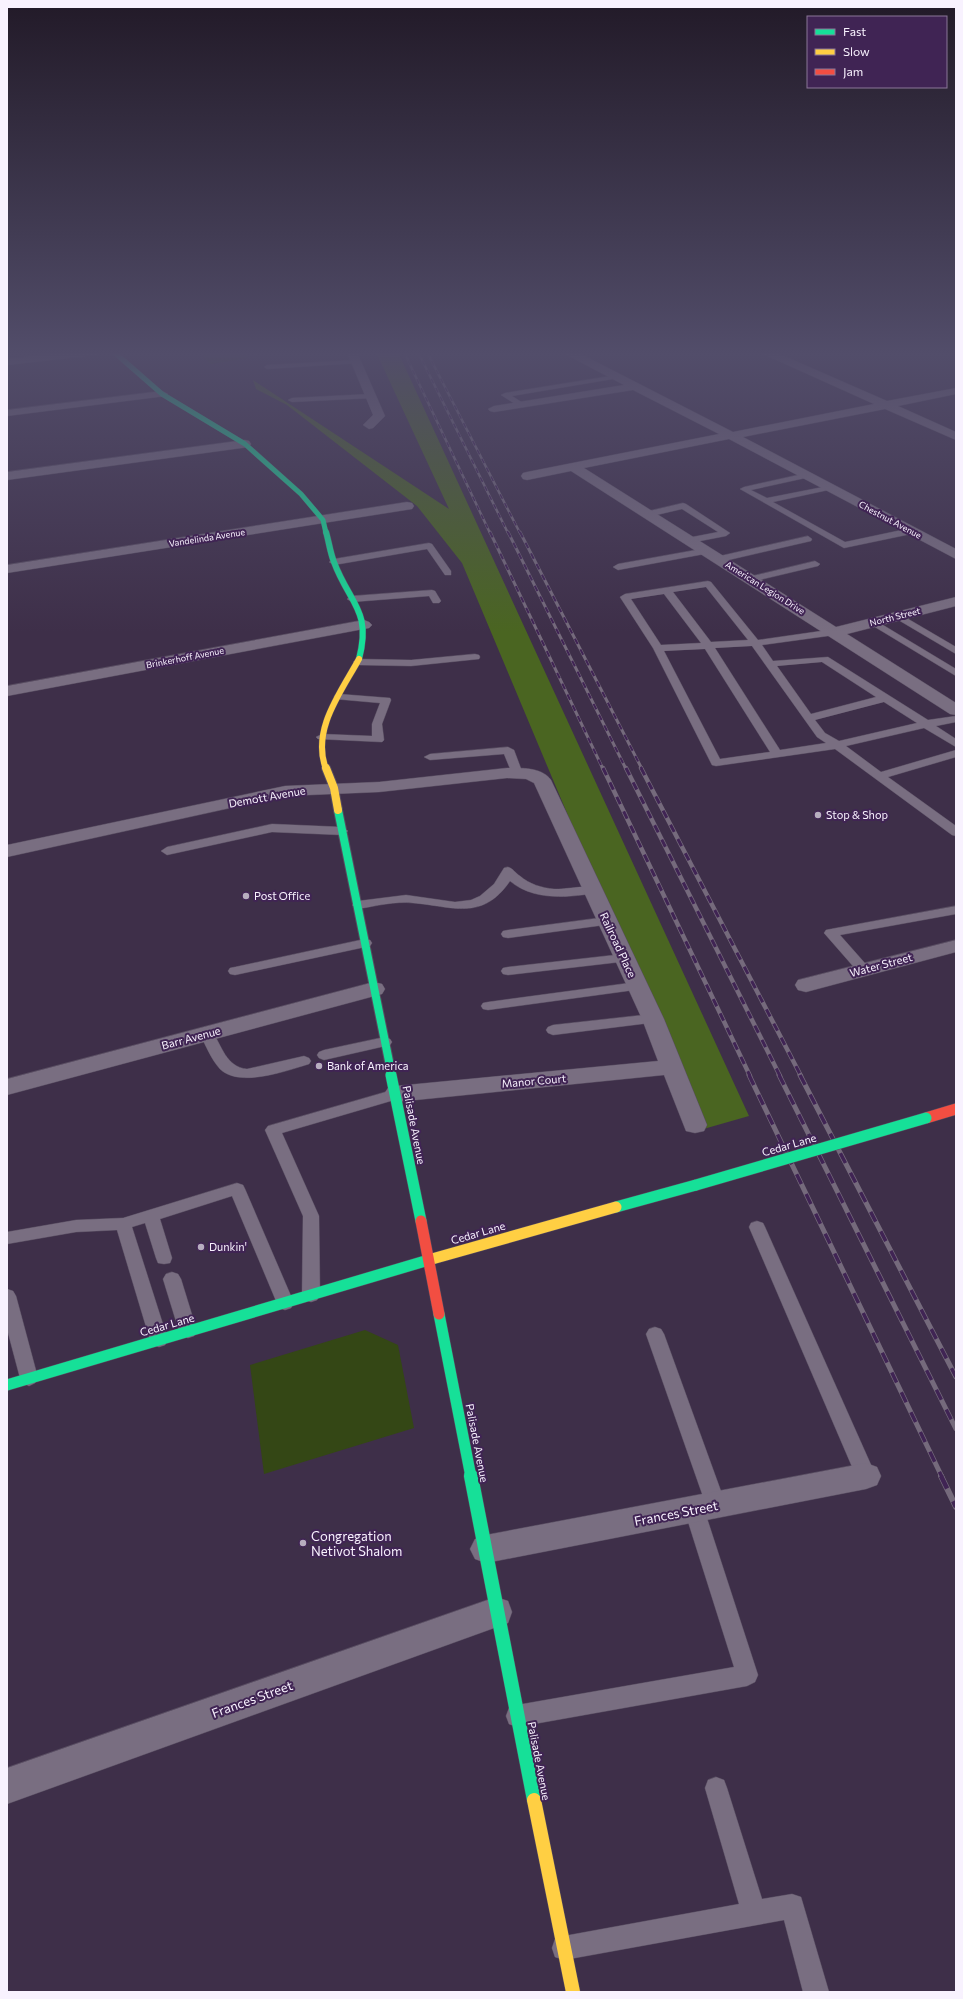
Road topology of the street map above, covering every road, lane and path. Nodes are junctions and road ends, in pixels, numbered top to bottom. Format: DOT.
graph roads {
  1 [pos="235,445"];
  2 [pos="246,445"];
  3 [pos="684,445"];
  4 [pos="750,445"];
  5 [pos="573,467"];
  6 [pos="807,475"];
  7 [pos="7,476"];
  8 [pos="527,476"];
  9 [pos="830,488"];
  10 [pos="766,501"];
  11 [pos="407,506"];
  12 [pos="648,514"];
  13 [pos="323,520"];
  14 [pos="911,531"];
  15 [pos="808,539"];
  16 [pos="690,540"];
  17 [pos="707,551"];
  18 [pos="956,555"];
  19 [pos="720,559"];
  20 [pos="334,562"];
  21 [pos="815,564"];
  22 [pos="618,568"];
  23 [pos="7,569"];
  24 [pos="448,573"];
  25 [pos="751,579"];
  26 [pos="666,590"];
  27 [pos="352,598"];
  28 [pos="436,601"];
  29 [pos="956,601"];
  30 [pos="898,616"];
  31 [pos="873,622"];
  32 [pos="364,625"];
  33 [pos="835,632"];
  34 [pos="755,643"];
  35 [pos="708,646"];
  36 [pos="658,648"];
  37 [pos="956,651"];
  38 [pos="475,657"];
  39 [pos="358,662"];
  40 [pos="770,664"];
  41 [pos="956,673"];
  42 [pos="7,691"];
  43 [pos="339,697"];
  44 [pos="885,698"];
  45 [pos="956,710"];
  46 [pos="809,718"];
  47 [pos="956,719"];
  48 [pos="926,724"];
  49 [pos="322,737"];
  50 [pos="956,744"];
  51 [pos="837,745"];
  52 [pos="956,753"];
  53 [pos="777,754"];
  54 [pos="430,757"];
  55 [pos="523,774"];
  56 [pos="880,776"];
  57 [pos="334,788"];
  58 [pos="342,831"];
  59 [pos="956,832"];
  60 [pos="7,851"];
  61 [pos="167,851"];
  62 [pos="593,890"];
  63 [pos="358,906"];
  64 [pos="956,910"];
  65 [pos="607,921"];
  66 [pos="508,934"];
  67 [pos="365,943"];
  68 [pos="956,946"];
  69 [pos="624,958"];
  70 [pos="864,970"];
  71 [pos="235,971"];
  72 [pos="508,971"];
  73 [pos="806,985"];
  74 [pos="637,986"];
  75 [pos="374,989"];
  76 [pos="488,1006"];
  77 [pos="652,1019"];
  78 [pos="553,1030"];
  79 [pos="207,1034"];
  80 [pos="385,1042"];
  81 [pos="324,1055"];
  82 [pos="304,1061"];
  83 [pos="671,1067"];
  84 [pos="7,1087"];
  85 [pos="396,1094"];
  86 [pos="955,1110"];
  87 [pos="695,1125"];
  88 [pos="151,1215"];
  89 [pos="123,1224"];
  90 [pos="757,1227"];
  91 [pos="7,1238"];
  92 [pos="164,1258"];
  93 [pos="428,1260"];
  94 [pos="172,1279"];
  95 [pos="310,1295"];
  96 [pos="7,1296"];
  97 [pos="285,1303"];
  98 [pos="188,1331"];
  99 [pos="655,1334"];
  100 [pos="159,1340"];
  101 [pos="29,1378"];
  102 [pos="7,1385"];
  103 [pos="866,1476"];
  104 [pos="705,1507"];
  105 [pos="486,1549"];
  106 [pos="496,1612"];
  107 [pos="517,1716"];
  108 [pos="7,1786"];
  109 [pos="716,1788"];
  110 [pos="754,1913"];
  111 [pos="564,1948"];
  112 [pos="573,1992"];
  113 [pos="816,1992"];
  1 -- 7 [label="street"];
  2 -- 13 [label="street, Palisade Avenue"];
  3 -- 5 [label="street"];
  4 -- 6 [label="street, Chestnut Avenue"];
  5 -- 8 [label="street"];
  5 -- 12 [label="street, American Legion Drive"];
  6 -- 9 [label="street, Chestnut Avenue"];
  6 -- 10 [label="lane"];
  9 -- 10 [label="lane"];
  9 -- 14 [label="street, Chestnut Avenue"];
  10 -- 14 [label="lane"];
  11 -- 13 [label="street, Vandelinda Avenue"];
  12 -- 16 [label="street, American Legion Drive"];
  12 -- 16 [label="lane"];
  13 -- 20 [label="street, Palisade Avenue"];
  13 -- 23 [label="street, Vandelinda Avenue"];
  14 -- 18 [label="street, Chestnut Avenue"];
  15 -- 19 [label="lane"];
  16 -- 17 [label="street, American Legion Drive"];
  17 -- 19 [label="street, American Legion Drive"];
  17 -- 22 [label="lane"];
  19 -- 25 [label="street, American Legion Drive"];
  20 -- 24 [label="lane"];
  20 -- 27 [label="street, Palisade Avenue"];
  21 -- 25 [label="lane"];
  25 -- 33 [label="street, American Legion Drive"];
  26 -- 34 [label="lane"];
  26 -- 35 [label="lane"];
  26 -- 36 [label="lane"];
  27 -- 28 [label="lane"];
  27 -- 32 [label="street, Palisade Avenue"];
  29 -- 30 [label="street, North Street"];
  30 -- 31 [label="street, North Street"];
  30 -- 37 [label="lane"];
  31 -- 33 [label="street, North Street"];
  31 -- 41 [label="lane"];
  32 -- 39 [label="street, Palisade Avenue"];
  32 -- 42 [label="street, Brinkerhoff Avenue"];
  33 -- 34 [label="lane"];
  33 -- 45 [label="street, American Legion Drive"];
  34 -- 35 [label="lane"];
  34 -- 40 [label="lane"];
  35 -- 36 [label="lane"];
  35 -- 53 [label="lane"];
  36 -- 53 [label="lane"];
  38 -- 39 [label="lane"];
  39 -- 43 [label="street, Palisade Avenue"];
  40 -- 44 [label="lane"];
  40 -- 46 [label="lane"];
  43 -- 49 [label="street, Palisade Avenue"];
  43 -- 49 [label="lane"];
  44 -- 46 [label="lane"];
  44 -- 48 [label="lane"];
  46 -- 51 [label="lane"];
  47 -- 48 [label="lane"];
  48 -- 50 [label="lane"];
  48 -- 51 [label="lane"];
  49 -- 57 [label="street, Palisade Avenue"];
  51 -- 53 [label="lane"];
  51 -- 56 [label="lane"];
  52 -- 56 [label="lane"];
  54 -- 55 [label="lane"];
  55 -- 57 [label="street, Demott Avenue"];
  55 -- 62 [label="street, Railroad Place"];
  56 -- 59 [label="lane"];
  57 -- 58 [label="street, Palisade Avenue"];
  57 -- 60 [label="street, Demott Avenue"];
  58 -- 61 [label="lane"];
  58 -- 63 [label="street, Palisade Avenue"];
  62 -- 63 [label="lane"];
  62 -- 65 [label="street, Railroad Place"];
  63 -- 67 [label="street, Palisade Avenue"];
  64 -- 70 [label="lane"];
  65 -- 66 [label="lane"];
  65 -- 69 [label="street, Railroad Place"];
  67 -- 71 [label="lane"];
  67 -- 75 [label="street, Palisade Avenue"];
  68 -- 70 [label="street, Water Street"];
  69 -- 72 [label="lane"];
  69 -- 74 [label="street, Railroad Place"];
  70 -- 73 [label="street, Water Street"];
  74 -- 76 [label="lane"];
  74 -- 77 [label="street, Railroad Place"];
  75 -- 79 [label="street, Barr Avenue"];
  75 -- 80 [label="street, Palisade Avenue"];
  77 -- 78 [label="lane"];
  77 -- 83 [label="street, Railroad Place"];
  79 -- 82 [label="lane"];
  79 -- 84 [label="street, Barr Avenue"];
  80 -- 81 [label="lane"];
  80 -- 85 [label="street, Palisade Avenue"];
  83 -- 85 [label="street, Manor Court"];
  83 -- 87 [label="street, Railroad Place"];
  85 -- 93 [label="street, Palisade Avenue"];
  85 -- 95 [label="lane"];
  86 -- 93 [label="street, Cedar Lane, bridge"];
  88 -- 89 [label="lane"];
  88 -- 92 [label="lane"];
  88 -- 97 [label="lane"];
  89 -- 91 [label="lane"];
  89 -- 100 [label="lane"];
  90 -- 103 [label="lane"];
  93 -- 95 [label="street, Cedar Lane"];
  93 -- 105 [label="street, Palisade Avenue"];
  94 -- 98 [label="lane"];
  95 -- 97 [label="street, Cedar Lane"];
  96 -- 101 [label="lane"];
  97 -- 98 [label="street, Cedar Lane"];
  98 -- 100 [label="street, Cedar Lane"];
  99 -- 104 [label="lane"];
  100 -- 101 [label="street, Cedar Lane"];
  101 -- 102 [label="street, Cedar Lane"];
  103 -- 104 [label="street, Frances Street"];
  104 -- 105 [label="street, Frances Street"];
  104 -- 107 [label="lane"];
  105 -- 106 [label="street, Palisade Avenue"];
  106 -- 107 [label="street, Palisade Avenue"];
  106 -- 108 [label="street, Frances Street"];
  107 -- 111 [label="street, Palisade Avenue"];
  109 -- 110 [label="lane"];
  110 -- 111 [label="lane"];
  110 -- 113 [label="lane"];
  111 -- 112 [label="street, Palisade Avenue"];
}
